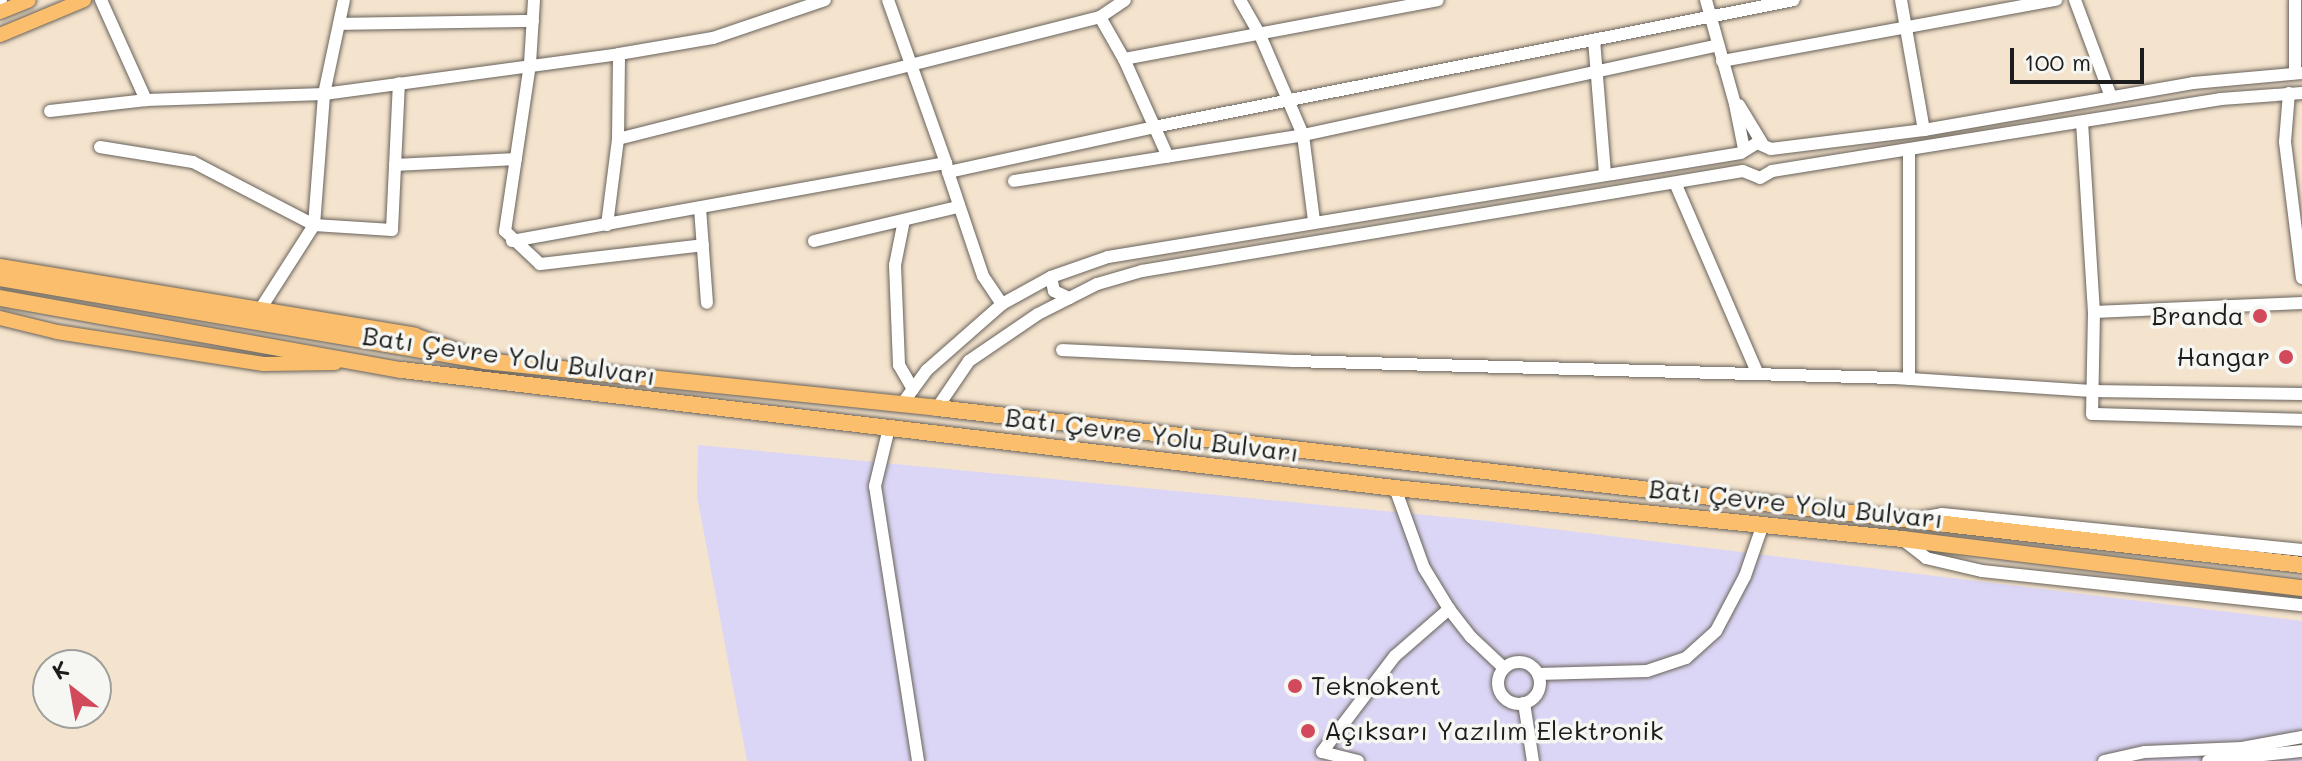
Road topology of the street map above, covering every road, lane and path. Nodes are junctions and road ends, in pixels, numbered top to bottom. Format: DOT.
graph roads {
  1 [pos="29,0"];
  2 [pos="84,0"];
  3 [pos="101,0"];
  4 [pos="344,0"];
  5 [pos="534,0"];
  6 [pos="825,0"];
  7 [pos="888,0"];
  8 [pos="1125,0"];
  9 [pos="1240,0"];
  10 [pos="1438,0"];
  11 [pos="1706,0"];
  12 [pos="1794,0"];
  13 [pos="1901,0"];
  14 [pos="2056,0"];
  15 [pos="2075,0"];
  16 [pos="2295,0"];
  17 [pos="0,12"];
  18 [pos="1100,17"];
  19 [pos="1710,17"];
  20 [pos="533,21"];
  21 [pos="339,24"];
  22 [pos="1904,28"];
  23 [pos="0,35"];
  24 [pos="1260,35"];
  25 [pos="1594,40"];
  26 [pos="1718,45"];
  27 [pos="619,54"];
  28 [pos="1124,59"];
  29 [pos="1722,61"];
  30 [pos="530,64"];
  31 [pos="913,65"];
  32 [pos="1596,71"];
  33 [pos="2299,73"];
  34 [pos="399,83"];
  35 [pos="1732,93"];
  36 [pos="2295,93"];
  37 [pos="324,94"];
  38 [pos="2111,97"];
  39 [pos="146,100"];
  40 [pos="1290,100"];
  41 [pos="50,111"];
  42 [pos="2082,122"];
  43 [pos="1154,127"];
  44 [pos="1924,130"];
  45 [pos="1303,135"];
  46 [pos="618,139"];
  47 [pos="1766,146"];
  48 [pos="100,147"];
  49 [pos="1742,151"];
  50 [pos="1909,151"];
  51 [pos="1168,157"];
  52 [pos="516,159"];
  53 [pos="395,165"];
  54 [pos="947,168"];
  55 [pos="1743,171"];
  56 [pos="1772,171"];
  57 [pos="1605,175"];
  58 [pos="1014,181"];
  59 [pos="1676,185"];
  60 [pos="958,207"];
  61 [pos="700,208"];
  62 [pos="904,220"];
  63 [pos="1314,221"];
  64 [pos="314,225"];
  65 [pos="607,225"];
  66 [pos="512,241"];
  67 [pos="814,241"];
  68 [pos="703,245"];
  69 [pos="0,266"];
  70 [pos="1051,277"];
  71 [pos="0,278"];
  72 [pos="2302,278"];
  73 [pos="0,298"];
  74 [pos="1069,298"];
  75 [pos="707,303"];
  76 [pos="2302,303"];
  77 [pos="1002,304"];
  78 [pos="261,308"];
  79 [pos="2094,312"];
  80 [pos="0,318"];
  81 [pos="1062,350"];
  82 [pos="485,361"];
  83 [pos="372,363"];
  84 [pos="1757,372"];
  85 [pos="1909,379"];
  86 [pos="913,389"];
  87 [pos="2092,391"];
  88 [pos="2302,394"];
  89 [pos="902,404"];
  90 [pos="937,408"];
  91 [pos="2302,420"];
  92 [pos="889,428"];
  93 [pos="1395,488"];
  94 [pos="1918,518"];
  95 [pos="1763,524"];
  96 [pos="1902,539"];
  97 [pos="2302,550"];
  98 [pos="2302,565"];
  99 [pos="2302,588"];
  100 [pos="2302,605"];
  101 [pos="1449,609"];
  102 [pos="1504,668"];
  103 [pos="1538,674"];
  104 [pos="1524,703"];
  105 [pos="2302,737"];
  106 [pos="2302,753"];
  107 [pos="918,761"];
  108 [pos="1358,761"];
  109 [pos="1533,761"];
  110 [pos="2104,761"];
  111 [pos="2208,761"];
  112 [pos="2297,761"];
  1 -- 17 [label="main road"];
  2 -- 23 [label="main road"];
  3 -- 39 [label="street"];
  4 -- 21 [label="street"];
  5 -- 20 [label="street"];
  6 -- 27 [label="street"];
  7 -- 31 [label="street"];
  8 -- 18 [label="street"];
  9 -- 24 [label="street"];
  10 -- 24 [label="street"];
  11 -- 19 [label="street"];
  12 -- 19 [label="street"];
  13 -- 22 [label="street"];
  14 -- 22 [label="street"];
  15 -- 38 [label="street"];
  16 -- 33 [label="street"];
  18 -- 28 [label="street"];
  18 -- 31 [label="street"];
  19 -- 25 [label="street"];
  19 -- 26 [label="street"];
  20 -- 21 [label="street"];
  20 -- 30 [label="street"];
  21 -- 37 [label="street"];
  22 -- 29 [label="street"];
  22 -- 44 [label="street"];
  24 -- 28 [label="street"];
  24 -- 40 [label="street"];
  25 -- 32 [label="street"];
  25 -- 40 [label="street"];
  26 -- 29 [label="street"];
  26 -- 32 [label="street"];
  27 -- 30 [label="street"];
  27 -- 46 [label="street"];
  28 -- 43 [label="street"];
  29 -- 35 [label="street"];
  30 -- 34 [label="street"];
  30 -- 52 [label="street"];
  31 -- 46 [label="street"];
  31 -- 54 [label="street"];
  32 -- 45 [label="street"];
  32 -- 57 [label="street"];
  33 -- 38 [label="street"];
  34 -- 37 [label="street"];
  34 -- 53 [label="street"];
  35 -- 47 [label="street"];
  35 -- 49 [label="street"];
  36 -- 42 [label="street"];
  36 -- 72 [label="street"];
  37 -- 39 [label="street"];
  37 -- 64 [label="street"];
  38 -- 44 [label="street"];
  39 -- 41 [label="street"];
  40 -- 43 [label="street"];
  40 -- 45 [label="street"];
  42 -- 50 [label="street"];
  42 -- 79 [label="street"];
  43 -- 51 [label="street"];
  43 -- 54 [label="street"];
  44 -- 47 [label="street"];
  45 -- 51 [label="street"];
  45 -- 63 [label="street"];
  46 -- 65 [label="street"];
  47 -- 49 [label="street"];
  47 -- 56 [label="street"];
  48 -- 64 [label="street"];
  49 -- 55 [label="street"];
  49 -- 57 [label="street"];
  50 -- 56 [label="street"];
  50 -- 85 [label="street"];
  51 -- 58 [label="street"];
  52 -- 53 [label="street"];
  52 -- 66 [label="street"];
  53 -- 64 [label="street"];
  54 -- 60 [label="street"];
  54 -- 61 [label="street"];
  55 -- 56 [label="street"];
  55 -- 59 [label="street"];
  57 -- 63 [label="street"];
  59 -- 74 [label="street"];
  59 -- 84 [label="street"];
  60 -- 62 [label="street"];
  60 -- 77 [label="street"];
  61 -- 65 [label="street"];
  61 -- 68 [label="street"];
  62 -- 67 [label="street"];
  62 -- 86 [label="street"];
  63 -- 70 [label="street"];
  64 -- 78 [label="street"];
  65 -- 66 [label="street"];
  66 -- 68 [label="street"];
  68 -- 75 [label="street"];
  69 -- 78 [label="main road"];
  70 -- 74 [label="street"];
  70 -- 77 [label="street"];
  71 -- 82 [label="highway, Batı Çevre Yolu Bulvarı"];
  73 -- 83 [label="highway, Batı Çevre Yolu Bulvarı"];
  74 -- 90 [label="street"];
  76 -- 79 [label="street"];
  77 -- 86 [label="street"];
  78 -- 82 [label="main road"];
  79 -- 87 [label="street"];
  80 -- 83 [label="main road"];
  81 -- 84 [label="street"];
  82 -- 89 [label="highway, Batı Çevre Yolu Bulvarı"];
  83 -- 92 [label="highway, Batı Çevre Yolu Bulvarı"];
  84 -- 85 [label="street"];
  85 -- 87 [label="street"];
  86 -- 89 [label="street"];
  87 -- 88 [label="street"];
  87 -- 91 [label="street"];
  89 -- 90 [label="highway, Batı Çevre Yolu Bulvarı"];
  90 -- 94 [label="highway, Batı Çevre Yolu Bulvarı"];
  92 -- 93 [label="highway, Batı Çevre Yolu Bulvarı"];
  92 -- 107 [label="street"];
  93 -- 95 [label="highway, Batı Çevre Yolu Bulvarı"];
  93 -- 101 [label="street"];
  94 -- 97 [label="street"];
  94 -- 98 [label="highway, Batı Çevre Yolu Bulvarı"];
  95 -- 96 [label="highway, Batı Çevre Yolu Bulvarı"];
  95 -- 103 [label="street"];
  96 -- 99 [label="highway, Batı Çevre Yolu Bulvarı"];
  96 -- 100 [label="street"];
  101 -- 102 [label="street"];
  101 -- 108 [label="street"];
  102 -- 103 [label="street"];
  102 -- 104 [label="street"];
  103 -- 104 [label="street"];
  104 -- 109 [label="street"];
  105 -- 110 [label="street"];
  106 -- 111 [label="street"];
  106 -- 112 [label="street"];
}
